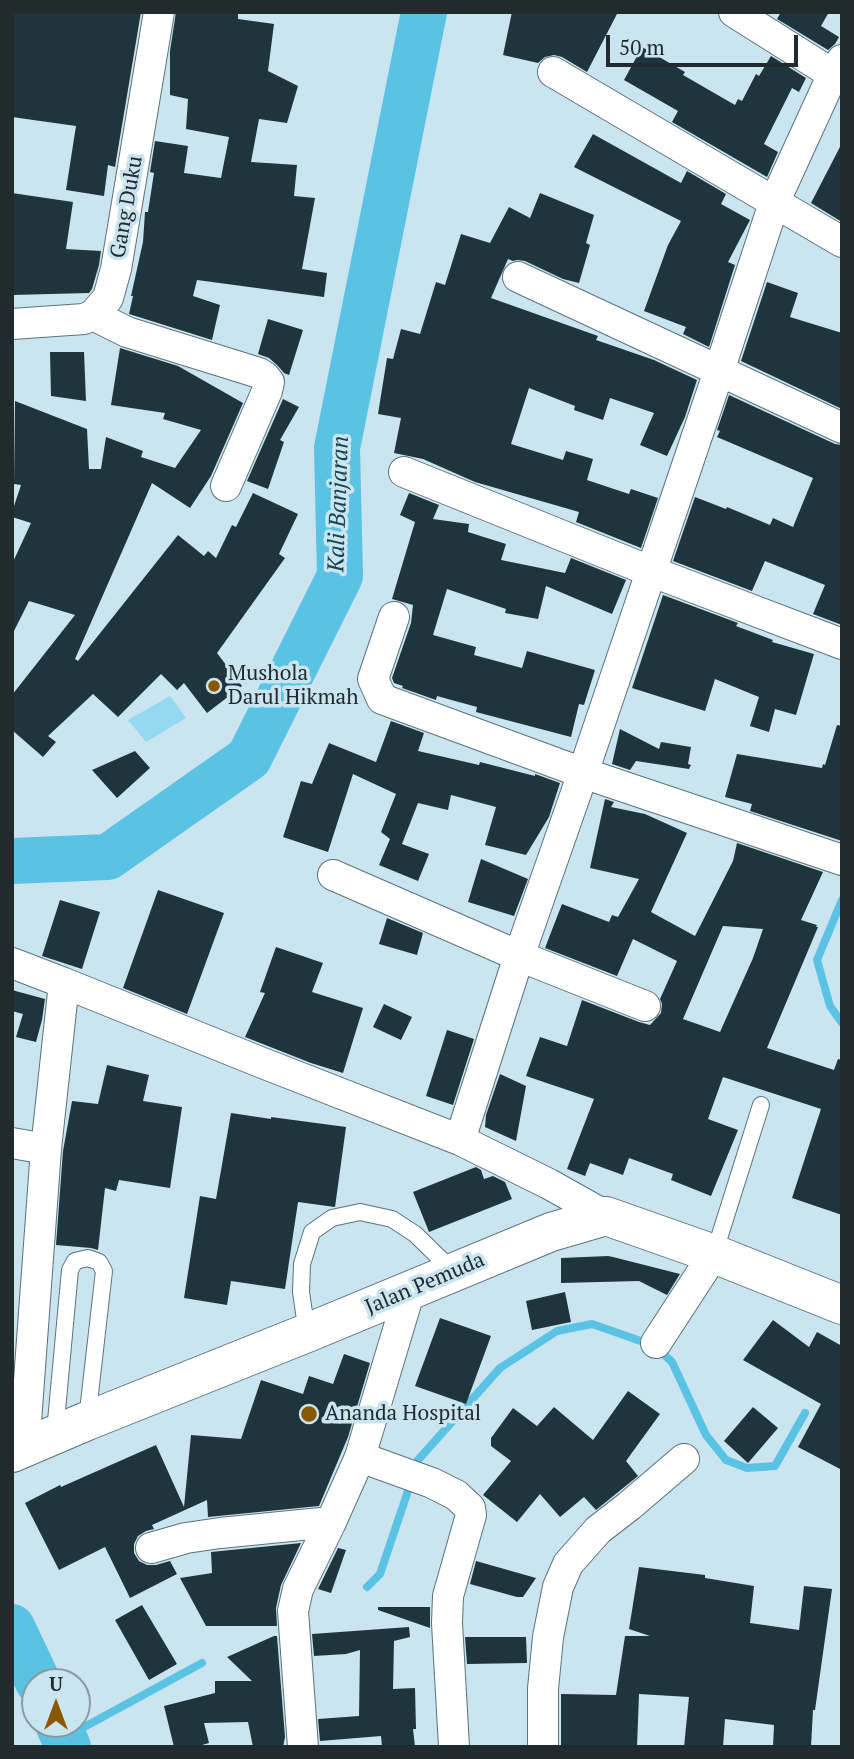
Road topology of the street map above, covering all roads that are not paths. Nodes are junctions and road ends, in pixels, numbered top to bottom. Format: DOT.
graph roads {
  1 [pos="159,12"];
  2 [pos="734,12"];
  3 [pos="839,71"];
  4 [pos="553,72"];
  5 [pos="774,203"];
  6 [pos="842,242"];
  7 [pos="518,277"];
  8 [pos="93,315"];
  9 [pos="12,324"];
  10 [pos="719,371"];
  11 [pos="842,428"];
  12 [pos="404,472"];
  13 [pos="226,486"];
  14 [pos="650,571"];
  15 [pos="394,617"];
  16 [pos="842,644"];
  17 [pos="583,774"];
  18 [pos="842,860"];
  19 [pos="333,875"];
  20 [pos="519,956"];
  21 [pos="12,963"];
  22 [pos="64,984"];
  23 [pos="645,1006"];
  24 [pos="761,1105"];
  25 [pos="460,1140"];
  26 [pos="12,1143"];
  27 [pos="46,1149"];
  28 [pos="606,1216"];
  29 [pos="715,1254"];
  30 [pos="454,1272"];
  31 [pos="410,1290"];
  32 [pos="842,1306"];
  33 [pos="307,1333"];
  34 [pos="656,1343"];
  35 [pos="44,1439"];
  36 [pos="360,1457"];
  37 [pos="684,1459"];
  38 [pos="331,1522"];
  39 [pos="151,1548"];
  40 [pos="303,1747"];
  41 [pos="454,1747"];
  42 [pos="543,1747"];
  1 -- 8 [label="street, Gang Duku"];
  2 -- 3 [label="street"];
  3 -- 5 [label="street"];
  4 -- 5 [label="street"];
  5 -- 6 [label="street"];
  5 -- 10 [label="street"];
  7 -- 10 [label="street"];
  8 -- 9 [label="street"];
  8 -- 13 [label="street"];
  10 -- 11 [label="street"];
  10 -- 14 [label="street"];
  12 -- 14 [label="street"];
  14 -- 16 [label="street"];
  14 -- 17 [label="street"];
  15 -- 17 [label="street"];
  17 -- 18 [label="street"];
  17 -- 20 [label="street"];
  19 -- 20 [label="street"];
  20 -- 23 [label="street"];
  20 -- 25 [label="street"];
  21 -- 22 [label="street"];
  22 -- 25 [label="street"];
  22 -- 27 [label="street"];
  24 -- 29 [label="lane"];
  25 -- 28 [label="street"];
  26 -- 27 [label="street"];
  27 -- 35 [label="street"];
  28 -- 29 [label="main road"];
  28 -- 30 [label="main road, Jalan Pemuda"];
  29 -- 32 [label="main road"];
  29 -- 34 [label="street"];
  30 -- 31 [label="main road, Jalan Pemuda"];
  30 -- 33 [label="lane"];
  31 -- 33 [label="main road, Jalan Pemuda"];
  31 -- 36 [label="street"];
  33 -- 35 [label="main road, Jalan Pemuda"];
  35 -- 35 [label="lane"];
  36 -- 38 [label="street"];
  36 -- 41 [label="street"];
  37 -- 42 [label="street"];
  38 -- 39 [label="street"];
  38 -- 40 [label="street"];
}
